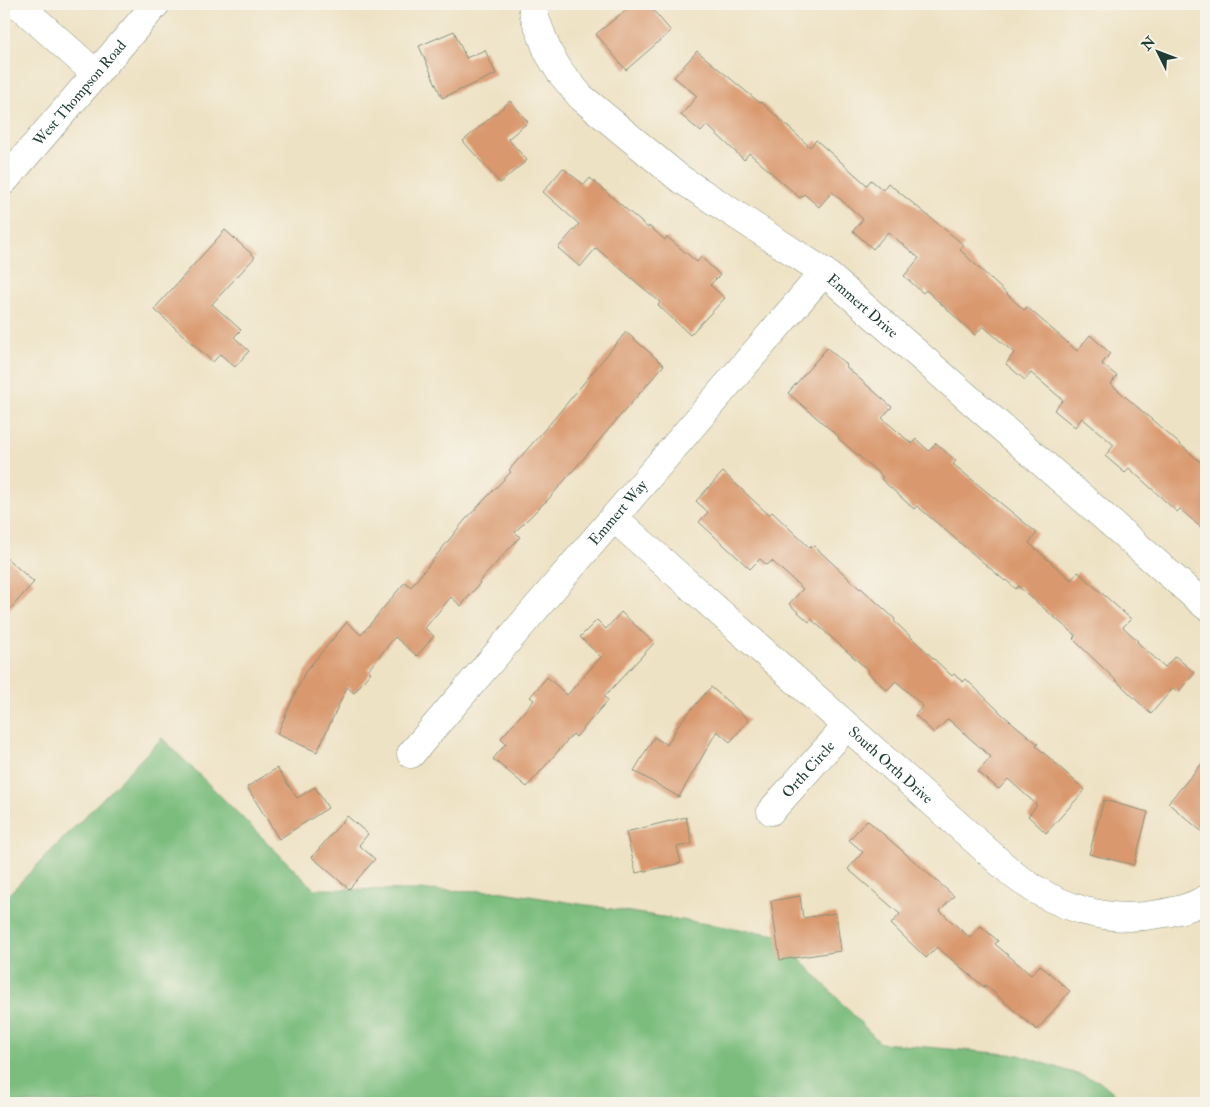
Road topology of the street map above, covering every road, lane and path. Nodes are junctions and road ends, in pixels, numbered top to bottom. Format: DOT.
graph roads {
  1 [pos="18,4"];
  2 [pos="156,4"];
  3 [pos="532,4"];
  4 [pos="96,74"];
  5 [pos="4,181"];
  6 [pos="824,272"];
  7 [pos="614,518"];
  8 [pos="1206,606"];
  9 [pos="846,726"];
  10 [pos="411,754"];
  11 [pos="770,812"];
  12 [pos="1206,900"];
  1 -- 4 [label="street"];
  2 -- 4 [label="street, West Thompson Road"];
  3 -- 6 [label="street, Emmert Drive"];
  4 -- 5 [label="street, West Thompson Road"];
  6 -- 7 [label="street, Emmert Way"];
  6 -- 8 [label="street, Emmert Drive"];
  7 -- 9 [label="street, South Orth Drive"];
  7 -- 10 [label="street, Emmert Way"];
  9 -- 11 [label="street, Orth Circle"];
  9 -- 12 [label="street, South Orth Drive"];
}
